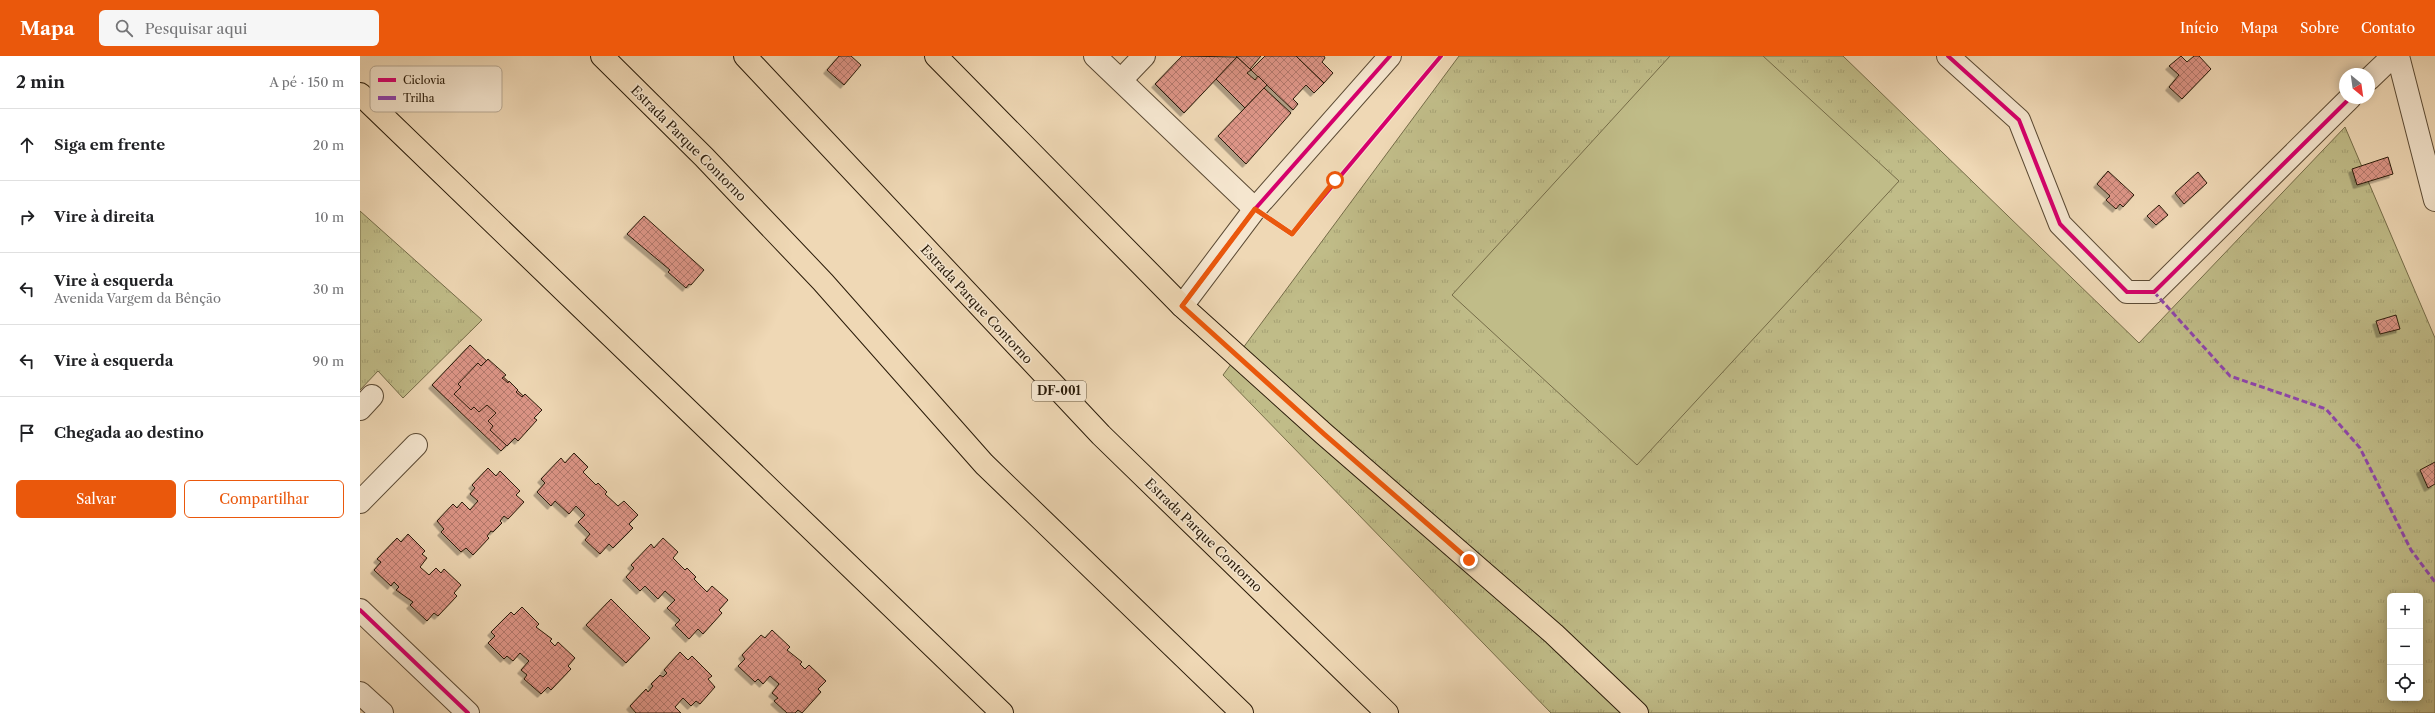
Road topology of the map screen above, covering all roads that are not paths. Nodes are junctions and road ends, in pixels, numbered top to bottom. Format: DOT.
graph roads {
  1 [pos="602,56"];
  2 [pos="745,56"];
  3 [pos="936,56"];
  4 [pos="1095,56"];
  5 [pos="1144,56"];
  6 [pos="1390,56"];
  7 [pos="1948,56"];
  8 [pos="2393,56"];
  9 [pos="2398,56"];
  10 [pos="2375,73"];
  11 [pos="1121,80"];
  12 [pos="360,94"];
  13 [pos="370,104"];
  14 [pos="2344,104"];
  15 [pos="379,112"];
  16 [pos="2435,200"];
  17 [pos="1255,209"];
  18 [pos="1182,306"];
  19 [pos="416,445"];
  20 [pos="360,502"];
  21 [pos="360,610"];
  22 [pos="468,713"];
  23 [pos="1002,713"];
  24 [pos="1242,713"];
  25 [pos="1387,713"];
  26 [pos="1637,713"];
  1 -- 24 [label="main road, Estrada Parque Contorno"];
  2 -- 25 [label="main road, Estrada Parque Contorno / DF-001"];
  3 -- 18 [label="main road"];
  4 -- 11 [label="street"];
  5 -- 11 [label="street"];
  6 -- 17 [label="street"];
  7 -- 14 [label="street"];
  8 -- 10 [label="street"];
  9 -- 16 [label="street"];
  11 -- 17 [label="street"];
  12 -- 13 [label="main road"];
  15 -- 23 [label="main road"];
  17 -- 18 [label="street"];
  18 -- 26 [label="main road"];
  19 -- 20 [label="street"];
  21 -- 22 [label="street"];
}
